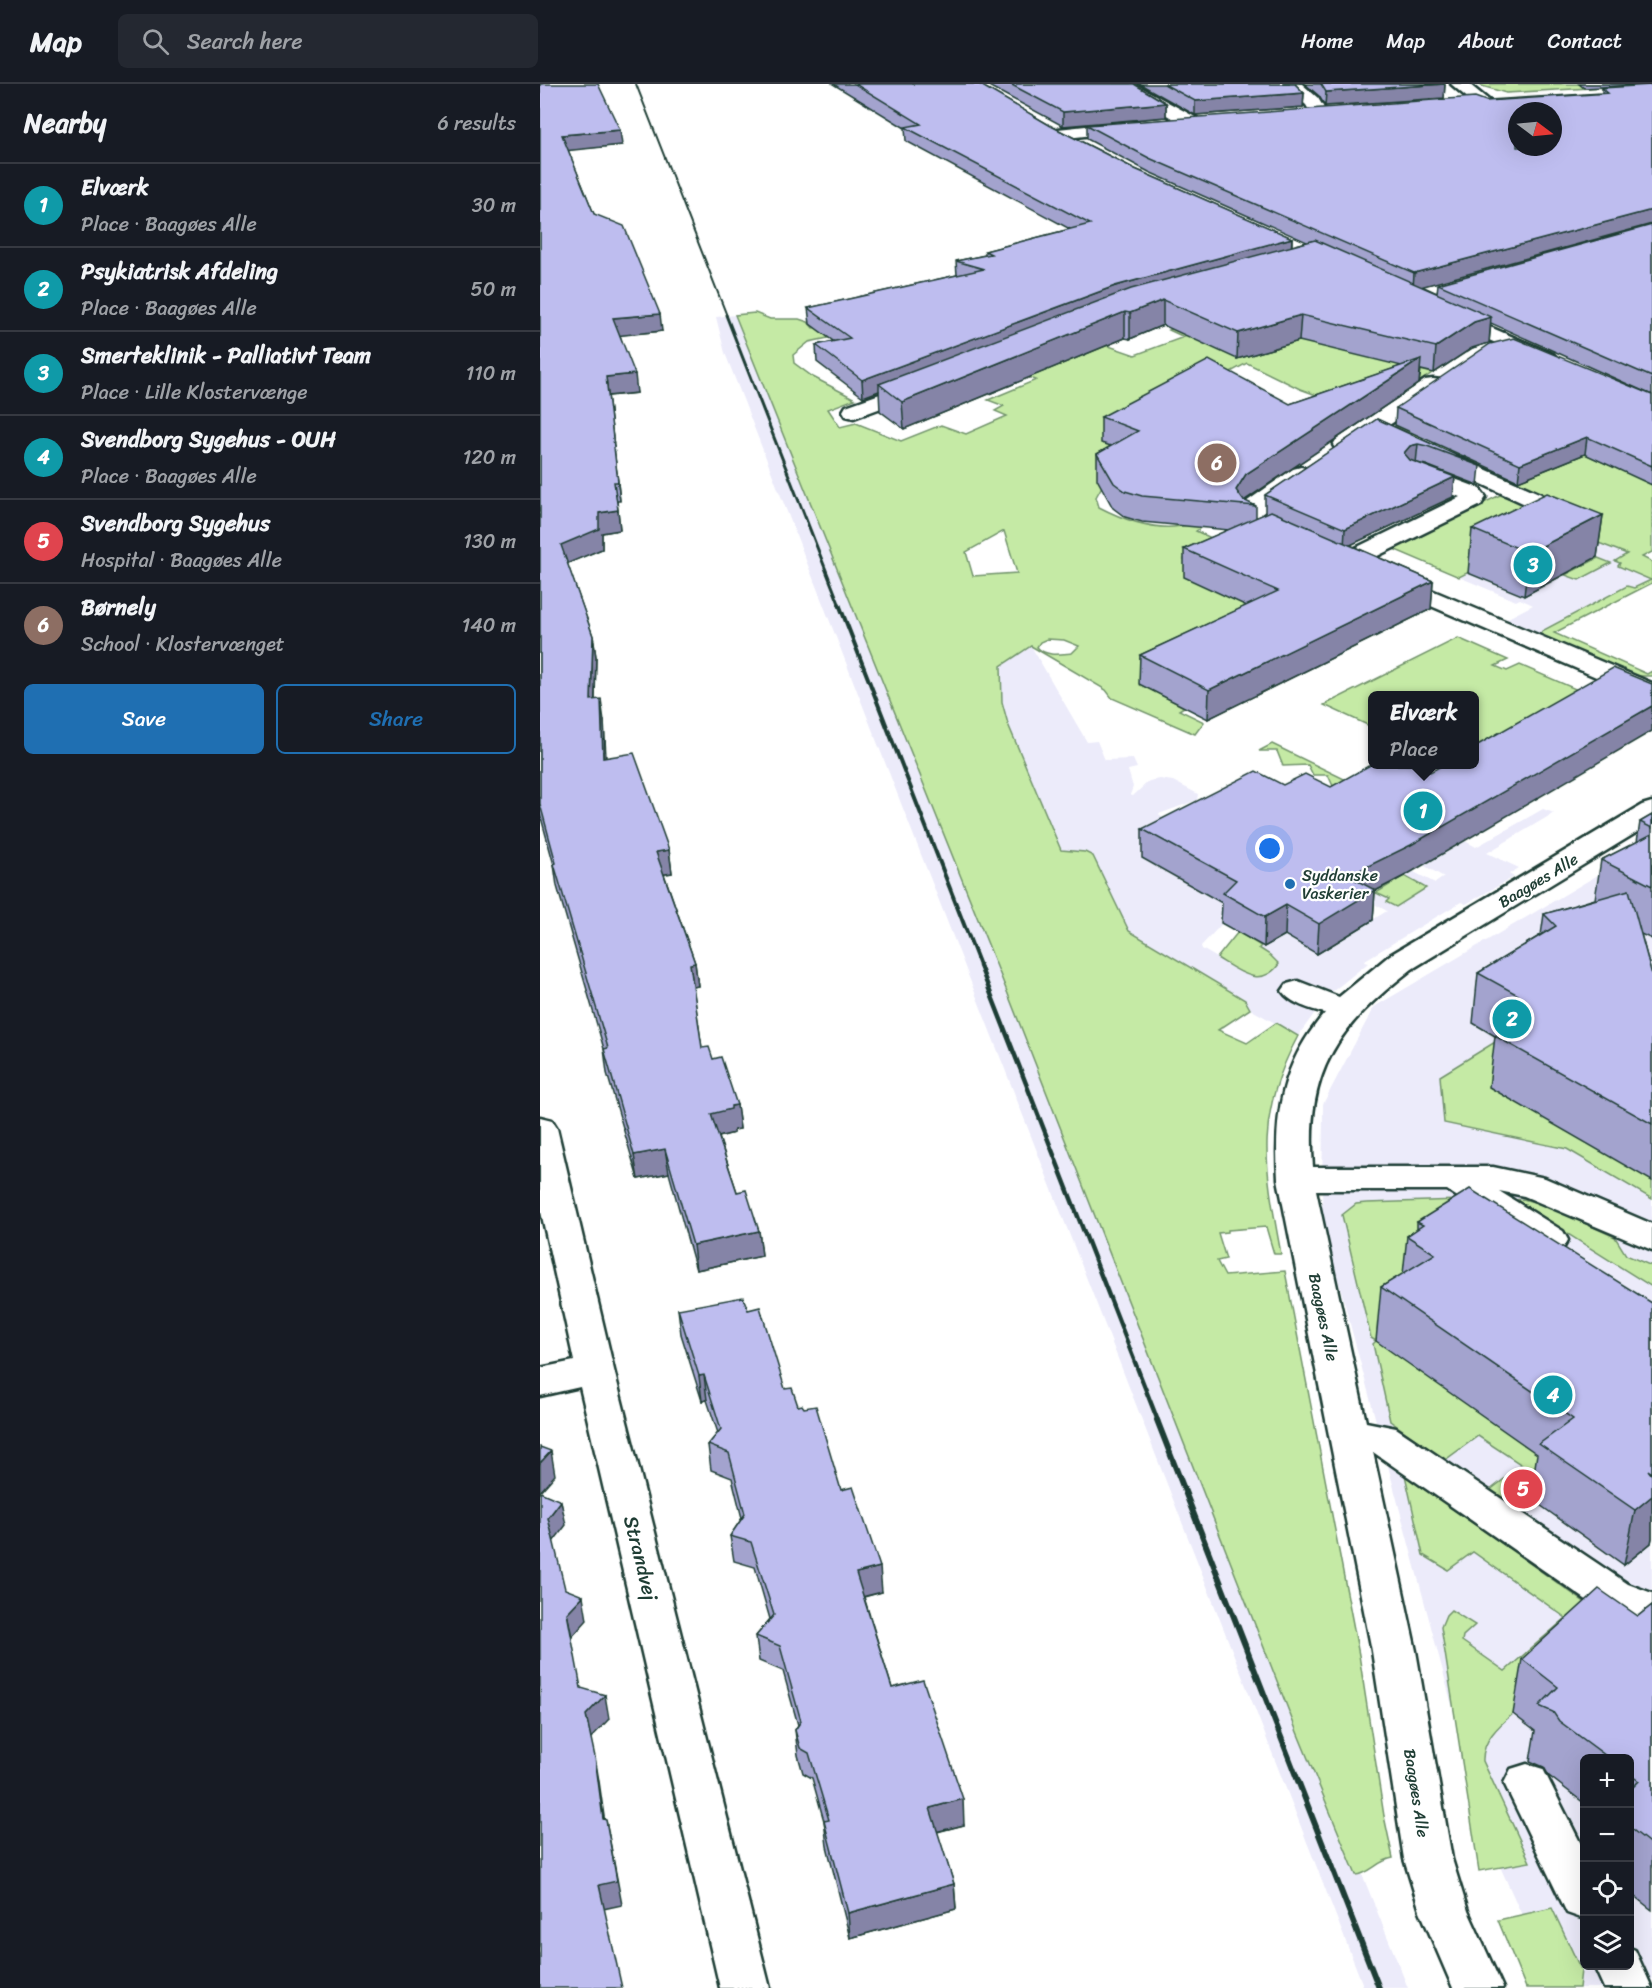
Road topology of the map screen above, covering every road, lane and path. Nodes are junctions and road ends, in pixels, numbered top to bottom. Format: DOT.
graph roads {
  1 [pos="1122,84"];
  2 [pos="1292,84"];
  3 [pos="1459,84"];
  4 [pos="1458,104"];
  5 [pos="1296,115"];
  6 [pos="1089,150"];
  7 [pos="1434,309"];
  8 [pos="1514,344"];
  9 [pos="1483,353"];
  10 [pos="1567,368"];
  11 [pos="1448,375"];
  12 [pos="940,378"];
  13 [pos="854,411"];
  14 [pos="1370,427"];
  15 [pos="1397,436"];
  16 [pos="1426,449"];
  17 [pos="1417,472"];
  18 [pos="1533,500"];
  19 [pos="1294,538"];
  20 [pos="1652,693"];
  21 [pos="1652,811"];
  22 [pos="1298,991"];
  23 [pos="1344,1008"];
  24 [pos="540,1128"];
  25 [pos="1451,1177"];
  26 [pos="1296,1179"];
  27 [pos="1652,1238"];
  28 [pos="1582,1260"];
  29 [pos="595,1370"];
  30 [pos="540,1382"];
  31 [pos="1349,1436"];
  32 [pos="1652,1610"];
  33 [pos="1527,1783"];
  34 [pos="1580,1890"];
  35 [pos="1620,1970"];
  36 [pos="746,1988"];
  37 [pos="1478,1988"];
  38 [pos="1629,1988"];
  1 -- 6 [label="street"];
  2 -- 5 [label="street"];
  3 -- 4 [label="street"];
  7 -- 8 [label="street"];
  8 -- 9 [label="street"];
  8 -- 10 [label="street"];
  11 -- 14 [label="street"];
  12 -- 13 [label="street"];
  14 -- 15 [label="street"];
  14 -- 19 [label="street"];
  16 -- 18 [label="street"];
  17 -- 20 [label="street"];
  21 -- 23 [label="street, Baagøes Alle"];
  22 -- 23 [label="street"];
  23 -- 26 [label="street, Baagøes Alle"];
  24 -- 29 [label="street, Strandvej"];
  25 -- 26 [label="street"];
  25 -- 27 [label="street"];
  25 -- 28 [label="street"];
  26 -- 31 [label="street, Baagøes Alle"];
  29 -- 30 [label="street"];
  29 -- 36 [label="street, Strandvej"];
  31 -- 32 [label="street"];
  31 -- 37 [label="street, Baagøes Alle"];
  33 -- 34 [label="street"];
  35 -- 38 [label="street"];
}
